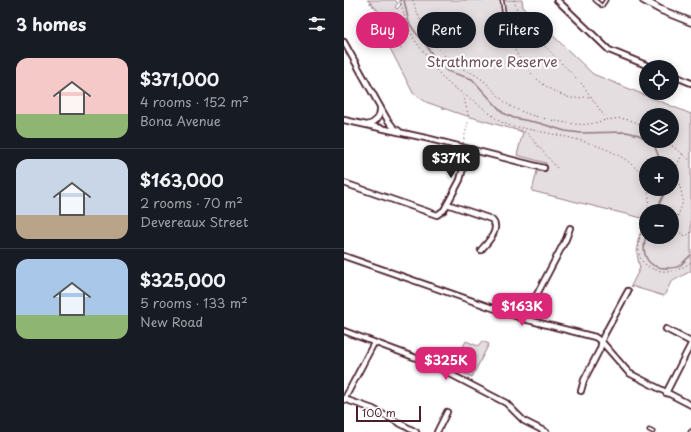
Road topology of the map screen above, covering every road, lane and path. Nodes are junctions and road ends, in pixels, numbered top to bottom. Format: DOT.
graph roads {
  1 [pos="367,0"];
  2 [pos="400,0"];
  3 [pos="413,0"];
  4 [pos="502,0"];
  5 [pos="514,0"];
  6 [pos="557,0"];
  7 [pos="595,0"];
  8 [pos="606,0"];
  9 [pos="643,0"];
  10 [pos="518,10"];
  11 [pos="504,12"];
  12 [pos="691,22"];
  13 [pos="344,42"];
  14 [pos="515,48"];
  15 [pos="402,50"];
  16 [pos="639,62"];
  17 [pos="679,78"];
  18 [pos="691,83"];
  19 [pos="463,94"];
  20 [pos="592,97"];
  21 [pos="380,106"];
  22 [pos="344,120"];
  23 [pos="608,120"];
  24 [pos="639,124"];
  25 [pos="366,125"];
  26 [pos="514,126"];
  27 [pos="406,134"];
  28 [pos="463,143"];
  29 [pos="675,148"];
  30 [pos="468,149"];
  31 [pos="683,154"];
  32 [pos="691,161"];
  33 [pos="544,168"];
  34 [pos="557,168"];
  35 [pos="639,171"];
  36 [pos="344,183"];
  37 [pos="447,204"];
  38 [pos="570,228"];
  39 [pos="691,232"];
  40 [pos="639,244"];
  41 [pos="481,250"];
  42 [pos="344,256"];
  43 [pos="691,262"];
  44 [pos="628,291"];
  45 [pos="524,319"];
  46 [pos="666,329"];
  47 [pos="344,331"];
  48 [pos="374,342"];
  49 [pos="602,342"];
  50 [pos="691,343"];
  51 [pos="581,390"];
  52 [pos="666,393"];
  53 [pos="344,400"];
  54 [pos="691,406"];
  55 [pos="447,412"];
  56 [pos="649,430"];
  57 [pos="416,432"];
  58 [pos="437,432"];
  59 [pos="546,432"];
  60 [pos="653,432"];
  1 -- 15 [label="path"];
  2 -- 19 [label="path"];
  3 -- 23 [label="path"];
  4 -- 11 [label="lane"];
  5 -- 10 [label="path"];
  6 -- 16 [label="street"];
  7 -- 8 [label="lane"];
  9 -- 12 [label="main road"];
  10 -- 20 [label="path"];
  13 -- 21 [label="street"];
  14 -- 20 [label="path"];
  17 -- 18 [label="street"];
  19 -- 26 [label="path"];
  19 -- 28 [label="path"];
  20 -- 23 [label="path"];
  21 -- 25 [label="street"];
  21 -- 27 [label="street"];
  22 -- 25 [label="street"];
  23 -- 24 [label="path"];
  25 -- 27 [label="street"];
  26 -- 34 [label="path"];
  26 -- 35 [label="path"];
  27 -- 30 [label="street"];
  29 -- 31 [label="path"];
  30 -- 33 [label="street"];
  30 -- 37 [label="street"];
  31 -- 32 [label="path"];
  31 -- 39 [label="path"];
  36 -- 37 [label="street"];
  37 -- 41 [label="street"];
  38 -- 45 [label="street"];
  40 -- 43 [label="path"];
  42 -- 45 [label="street"];
  44 -- 49 [label="street"];
  45 -- 49 [label="street"];
  46 -- 50 [label="street"];
  47 -- 48 [label="street"];
  48 -- 53 [label="street"];
  48 -- 59 [label="street"];
  49 -- 51 [label="street"];
  49 -- 52 [label="street"];
  50 -- 52 [label="street"];
  52 -- 54 [label="street"];
  53 -- 57 [label="street"];
  55 -- 58 [label="street"];
  56 -- 60 [label="lane"];
}
